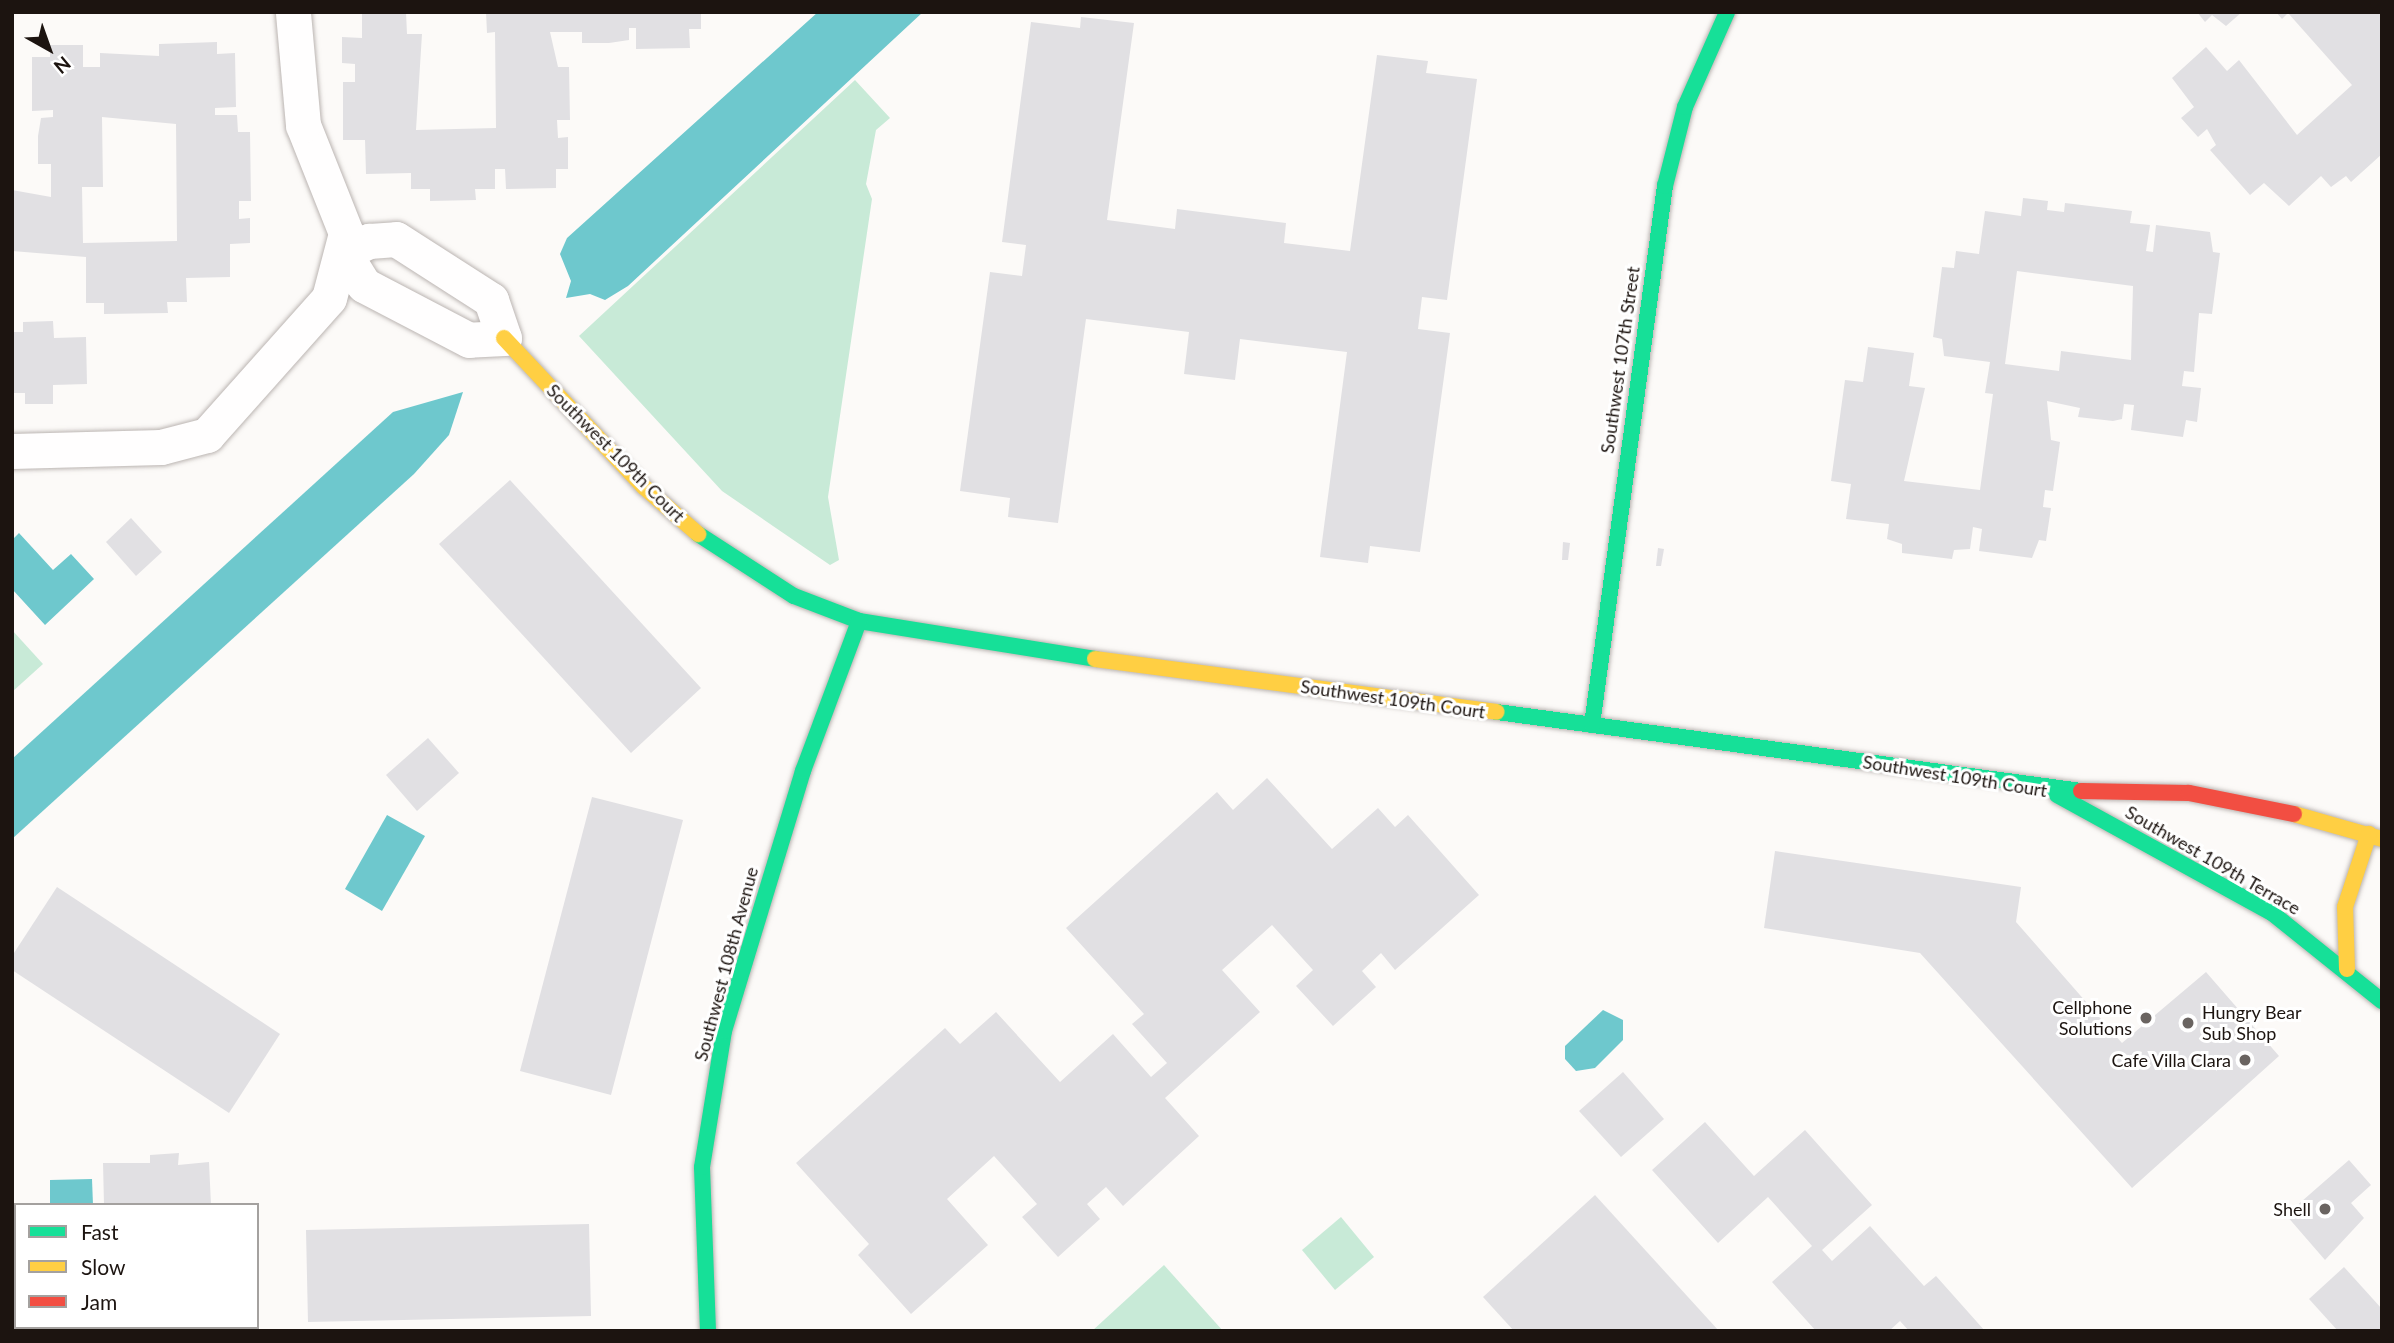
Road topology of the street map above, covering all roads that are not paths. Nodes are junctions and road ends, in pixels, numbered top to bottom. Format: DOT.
graph roads {
  1 [pos="293,12"];
  2 [pos="1727,12"];
  3 [pos="344,253"];
  4 [pos="504,338"];
  5 [pos="12,451"];
  6 [pos="859,621"];
  7 [pos="1592,725"];
  8 [pos="2049,791"];
  9 [pos="2376,836"];
  10 [pos="2347,969"];
  11 [pos="2382,1001"];
  12 [pos="708,1331"];
  1 -- 3 [label="street"];
  2 -- 7 [label="street, Southwest 107th Street"];
  3 -- 4 [label="street"];
  3 -- 4 [label="street, Southwest 109th Court"];
  3 -- 5 [label="street"];
  4 -- 6 [label="street, Southwest 109th Court"];
  6 -- 7 [label="street, Southwest 109th Court"];
  6 -- 12 [label="street, Southwest 108th Avenue"];
  7 -- 8 [label="street, Southwest 109th Court"];
  8 -- 9 [label="street, Southwest 109th Court"];
  8 -- 10 [label="street, Southwest 109th Terrace"];
  9 -- 10 [label="street"];
  10 -- 11 [label="street, Southwest 109th Terrace"];
}
